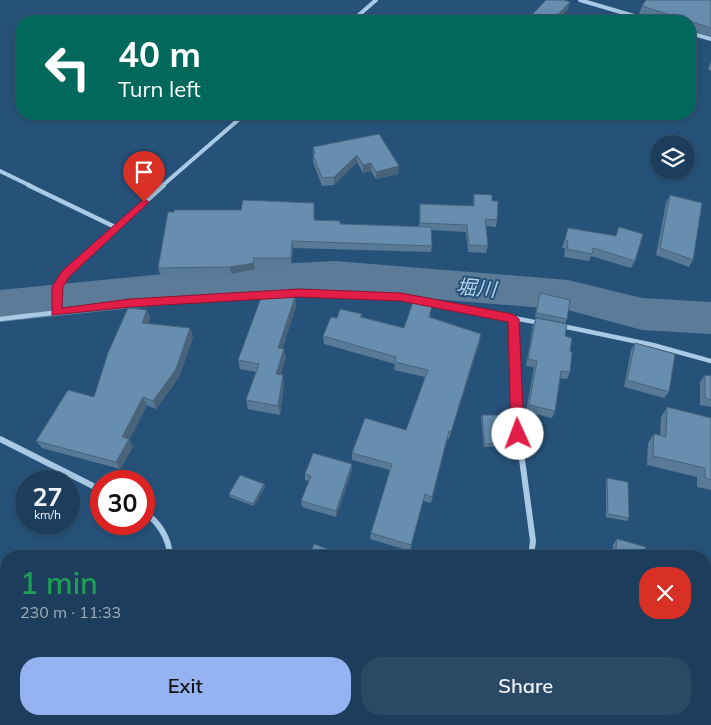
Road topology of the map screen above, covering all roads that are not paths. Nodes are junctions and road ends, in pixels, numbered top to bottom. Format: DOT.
graph roads {
  1 [pos="376,0"];
  2 [pos="580,0"];
  3 [pos="359,15"];
  4 [pos="631,15"];
  5 [pos="696,35"];
  6 [pos="711,39"];
  7 [pos="238,120"];
  8 [pos="0,171"];
  9 [pos="115,227"];
  10 [pos="56,310"];
  11 [pos="0,319"];
  12 [pos="513,319"];
  13 [pos="548,324"];
  14 [pos="556,325"];
  15 [pos="711,361"];
  16 [pos="0,439"];
  17 [pos="90,484"];
  18 [pos="155,522"];
  19 [pos="171,550"];
  20 [pos="532,550"];
  1 -- 3 [label="street"];
  2 -- 4 [label="street"];
  5 -- 6 [label="street"];
  7 -- 9 [label="street"];
  8 -- 9 [label="street"];
  9 -- 10 [label="street"];
  10 -- 11 [label="street"];
  10 -- 12 [label="street"];
  12 -- 13 [label="street"];
  12 -- 20 [label="street"];
  14 -- 15 [label="street"];
  16 -- 17 [label="street"];
  18 -- 19 [label="street"];
}
